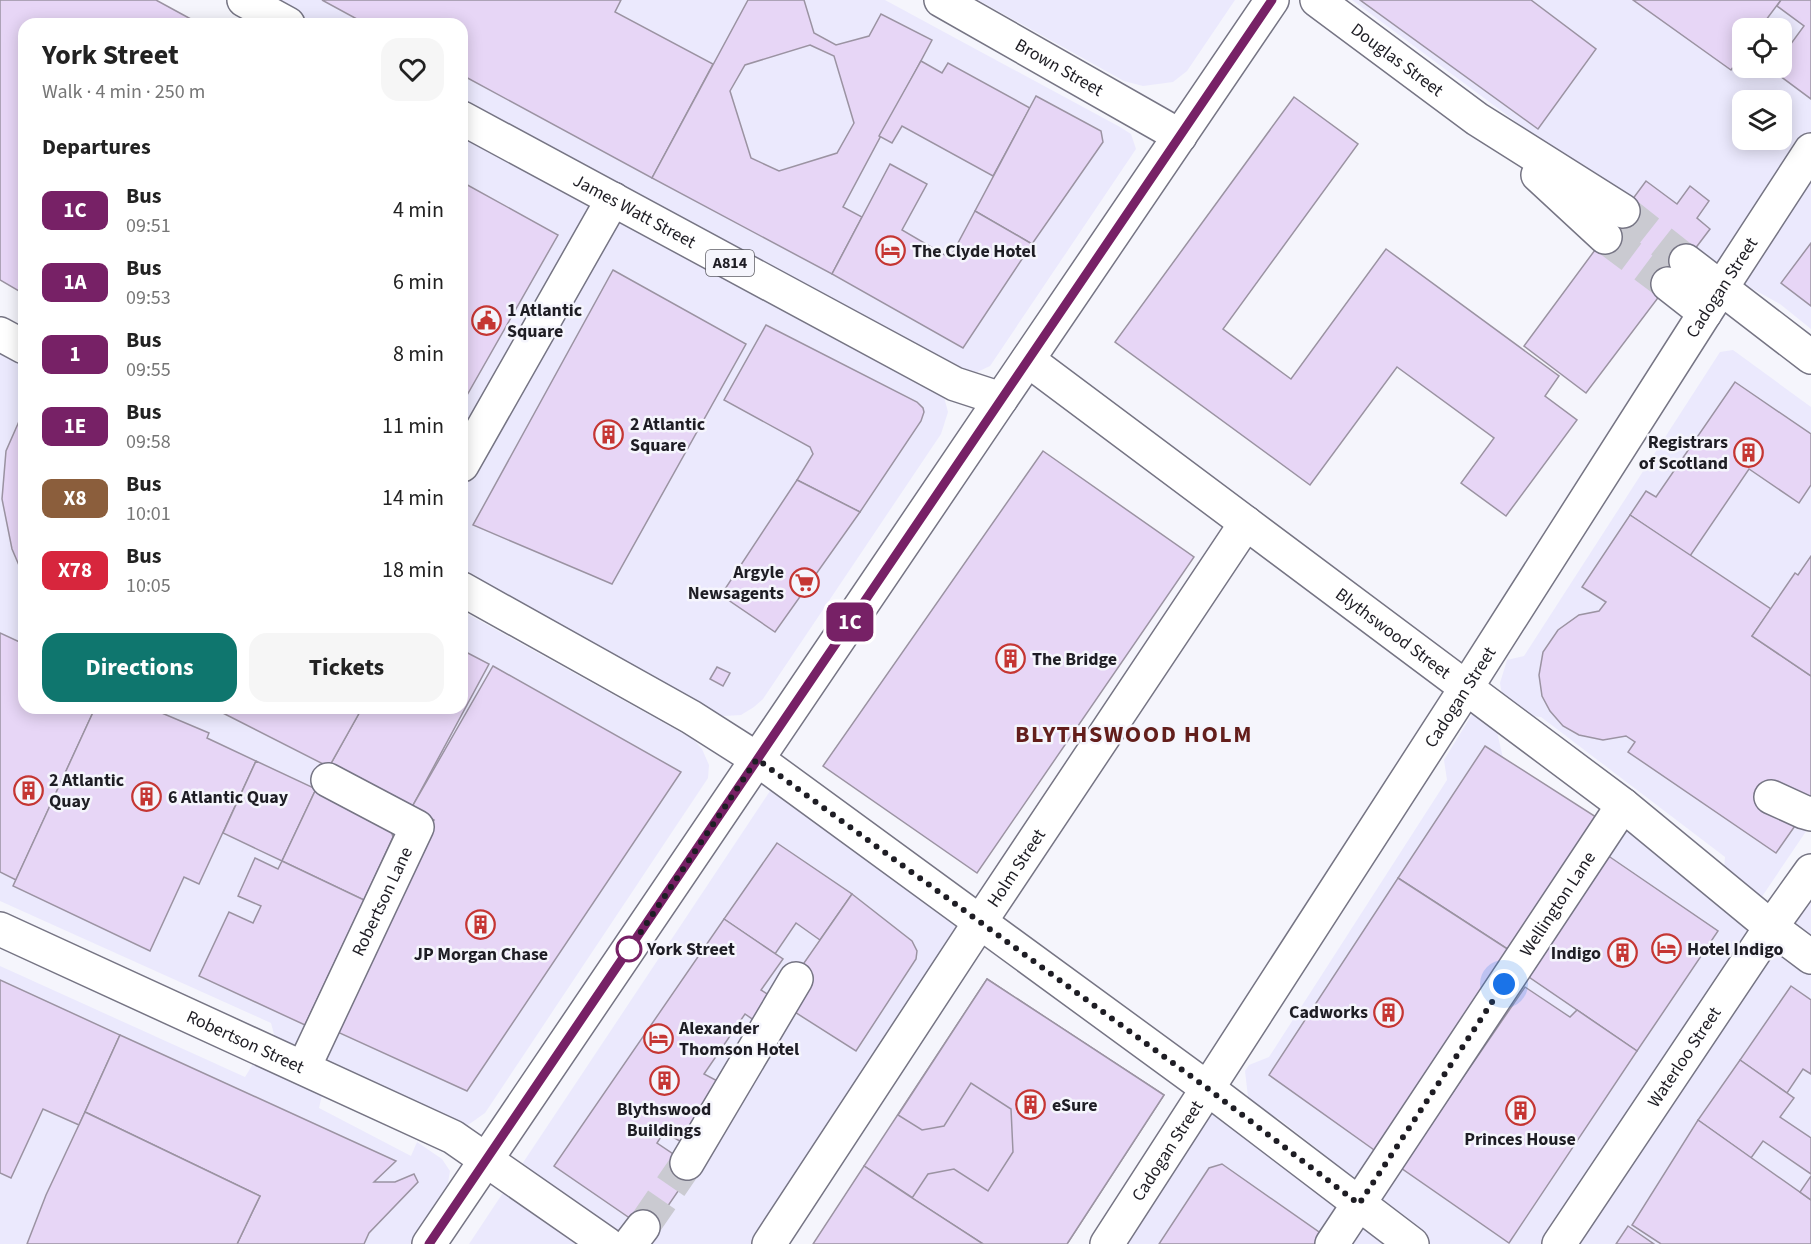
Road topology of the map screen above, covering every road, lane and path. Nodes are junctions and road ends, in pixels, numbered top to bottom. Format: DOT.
graph roads {
  1 [pos="244,0"];
  2 [pos="941,0"];
  3 [pos="1272,0"];
  4 [pos="1317,0"];
  5 [pos="277,18"];
  6 [pos="468,121"];
  7 [pos="1180,136"];
  8 [pos="1811,150"];
  9 [pos="613,199"];
  10 [pos="1614,224"];
  11 [pos="1677,273"];
  12 [pos="1713,301"];
  13 [pos="0,334"];
  14 [pos="18,344"];
  15 [pos="1811,357"];
  16 [pos="1028,360"];
  17 [pos="1001,399"];
  18 [pos="468,454"];
  19 [pos="1246,523"];
  20 [pos="468,592"];
  21 [pos="1466,688"];
  22 [pos="757,759"];
  23 [pos="328,780"];
  24 [pos="1771,797"];
  25 [pos="1623,805"];
  26 [pos="1811,814"];
  27 [pos="1811,871"];
  28 [pos="980,922"];
  29 [pos="1771,927"];
  30 [pos="0,930"];
  31 [pos="1811,957"];
  32 [pos="796,979"];
  33 [pos="304,1068"];
  34 [pos="1207,1088"];
  35 [pos="487,1160"];
  36 [pos="687,1163"];
  37 [pos="1359,1204"];
  38 [pos="429,1244"];
  39 [pos="607,1244"];
  40 [pos="769,1244"];
  41 [pos="1107,1244"];
  42 [pos="1332,1244"];
  43 [pos="1412,1244"];
  44 [pos="1559,1244"];
  1 -- 5 [label="street"];
  2 -- 7 [label="street, Brown Street"];
  3 -- 7 [label="street"];
  4 -- 10 [label="street, Douglas Street"];
  6 -- 9 [label="street, James Watt Street / A814"];
  7 -- 16 [label="street"];
  8 -- 12 [label="street, Cadogan Street"];
  9 -- 17 [label="street, James Watt Street / A814"];
  9 -- 18 [label="street"];
  11 -- 12 [label="street"];
  12 -- 15 [label="street"];
  12 -- 21 [label="street, Cadogan Street"];
  13 -- 14 [label="street"];
  16 -- 17 [label="street"];
  16 -- 19 [label="street, Blythswood Street"];
  17 -- 22 [label="street"];
  19 -- 21 [label="street, Blythswood Street"];
  19 -- 28 [label="street, Holm Street"];
  20 -- 22 [label="street"];
  21 -- 25 [label="street, Blythswood Street"];
  21 -- 34 [label="street, Cadogan Street"];
  22 -- 28 [label="street"];
  22 -- 35 [label="street"];
  23 -- 33 [label="street, Robertson Lane"];
  24 -- 26 [label="street"];
  25 -- 29 [label="street, Blythswood Street"];
  25 -- 37 [label="street, Wellington Lane"];
  27 -- 29 [label="street, Waterloo Street"];
  28 -- 34 [label="street"];
  28 -- 40 [label="street, Holm Street"];
  29 -- 31 [label="street, Blythswood Street"];
  29 -- 44 [label="street, Waterloo Street"];
  30 -- 33 [label="street, Robertson Street"];
  32 -- 36 [label="street"];
  33 -- 35 [label="street, Robertson Street"];
  34 -- 37 [label="street"];
  34 -- 41 [label="street, Cadogan Street"];
  35 -- 38 [label="street"];
  35 -- 39 [label="street, Robertson Street"];
  37 -- 42 [label="street, Wellington Lane"];
  37 -- 43 [label="street"];
}
